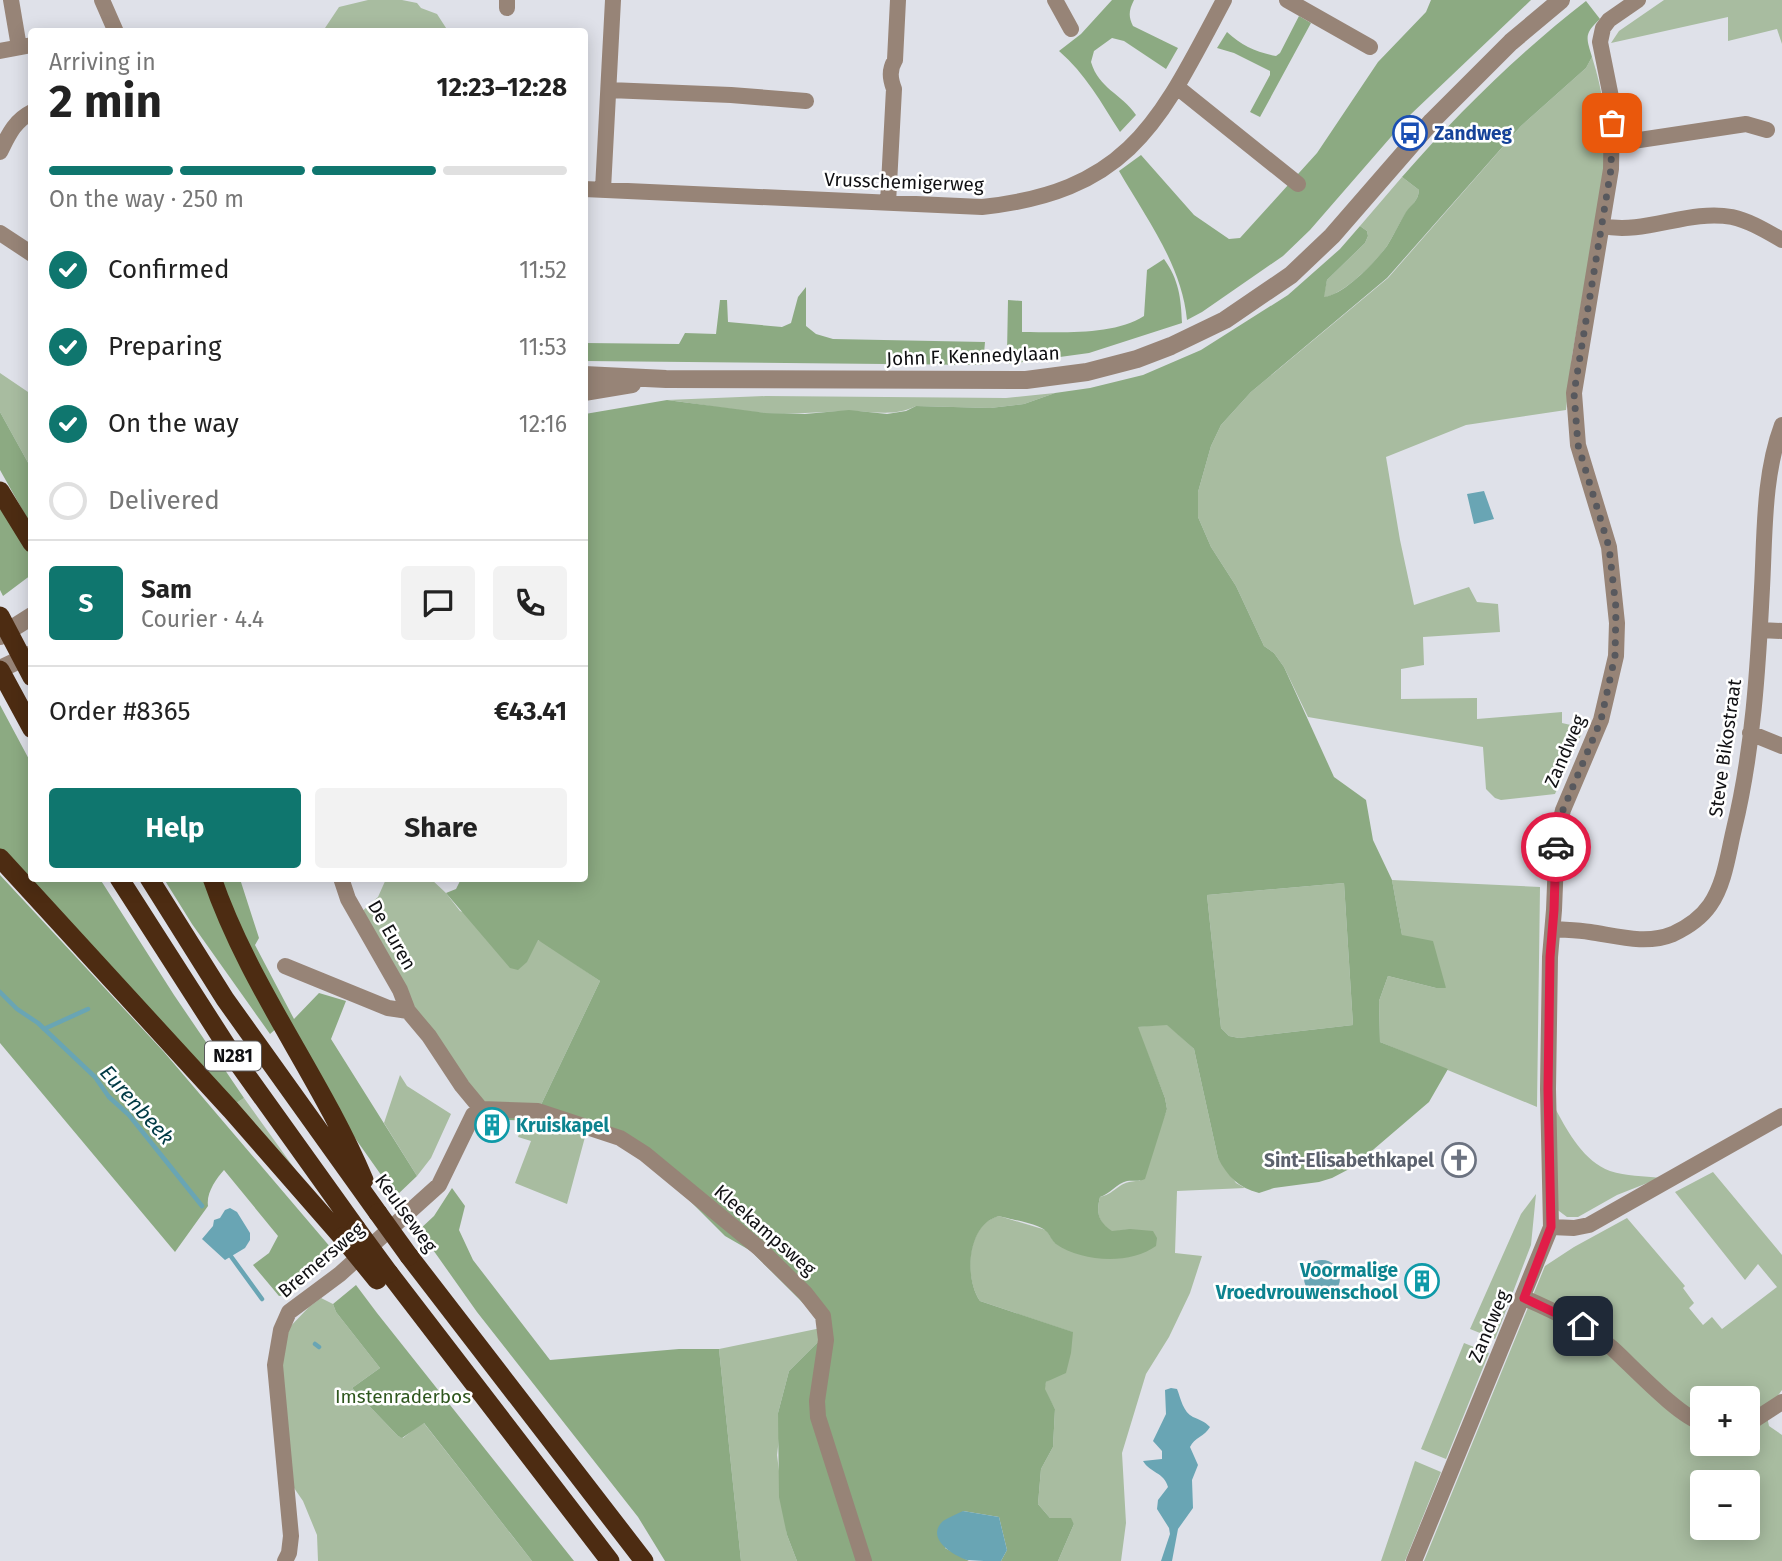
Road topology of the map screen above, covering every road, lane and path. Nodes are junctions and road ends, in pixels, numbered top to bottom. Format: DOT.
graph roads {
  1 [pos="10,0"];
  2 [pos="102,0"];
  3 [pos="613,0"];
  4 [pos="898,0"];
  5 [pos="1055,0"];
  6 [pos="1224,0"];
  7 [pos="1287,0"];
  8 [pos="1561,0"];
  9 [pos="1638,0"];
  10 [pos="114,28"];
  11 [pos="1071,29"];
  12 [pos="25,46"];
  13 [pos="1370,47"];
  14 [pos="0,51"];
  15 [pos="1177,87"];
  16 [pos="609,90"];
  17 [pos="806,101"];
  18 [pos="28,114"];
  19 [pos="1767,130"];
  20 [pos="1613,144"];
  21 [pos="0,152"];
  22 [pos="1298,184"];
  23 [pos="588,189"];
  24 [pos="603,189"];
  25 [pos="887,203"];
  26 [pos="1602,226"];
  27 [pos="0,233"];
  28 [pos="1782,240"];
  29 [pos="28,251"];
  30 [pos="588,375"];
  31 [pos="666,379"];
  32 [pos="588,390"];
  33 [pos="1782,425"];
  34 [pos="0,491"];
  35 [pos="28,536"];
  36 [pos="0,616"];
  37 [pos="28,618"];
  38 [pos="1760,629"];
  39 [pos="1782,631"];
  40 [pos="0,636"];
  41 [pos="28,655"];
  42 [pos="0,669"];
  43 [pos="28,669"];
  44 [pos="27,720"];
  45 [pos="1750,733"];
  46 [pos="1782,746"];
  47 [pos="0,858"];
  48 [pos="121,882"];
  49 [pos="152,882"];
  50 [pos="213,882"];
  51 [pos="342,882"];
  52 [pos="1553,929"];
  53 [pos="285,966"];
  54 [pos="408,1011"];
  55 [pos="481,1109"];
  56 [pos="1782,1116"];
  57 [pos="378,1213"];
  58 [pos="1551,1227"];
  59 [pos="349,1233"];
  60 [pos="1524,1298"];
  61 [pos="1782,1402"];
  62 [pos="1760,1416"];
  63 [pos="1690,1417"];
  64 [pos="285,1561"];
  65 [pos="610,1561"];
  66 [pos="644,1561"];
  67 [pos="864,1561"];
  68 [pos="1414,1561"];
  1 -- 12 [label="street"];
  2 -- 10 [label="street"];
  3 -- 16 [label="street"];
  4 -- 25 [label="street"];
  5 -- 11 [label="street"];
  6 -- 15 [label="street, Vrusschemigerweg"];
  7 -- 13 [label="street"];
  8 -- 31 [label="street, John F. Kennedylaan"];
  9 -- 20 [label="street, Zandweg"];
  12 -- 14 [label="street"];
  15 -- 22 [label="street"];
  15 -- 25 [label="street, Vrusschemigerweg"];
  16 -- 17 [label="street"];
  16 -- 24 [label="street"];
  18 -- 21 [label="street"];
  19 -- 20 [label="street"];
  20 -- 26 [label="street, Zandweg"];
  23 -- 24 [label="street, Vrusschemigerweg"];
  24 -- 25 [label="street, Vrusschemigerweg"];
  26 -- 28 [label="street"];
  26 -- 52 [label="street, Zandweg"];
  27 -- 29 [label="street"];
  30 -- 31 [label="street, John F. Kennedylaan"];
  31 -- 32 [label="street, John F. Kennedylaan"];
  33 -- 38 [label="street, Steve Bikostraat"];
  34 -- 35 [label="highway"];
  36 -- 43 [label="highway, bridge"];
  37 -- 40 [label="street"];
  38 -- 39 [label="street"];
  38 -- 45 [label="street, Steve Bikostraat"];
  41 -- 42 [label="street"];
  42 -- 44 [label="highway"];
  45 -- 46 [label="street"];
  45 -- 52 [label="street, Steve Bikostraat"];
  47 -- 59 [label="highway, N281"];
  48 -- 59 [label="highway, N281"];
  49 -- 57 [label="highway, Keulseweg / N281"];
  50 -- 57 [label="highway, N281"];
  51 -- 54 [label="street, De Euren"];
  52 -- 58 [label="street, Zandweg"];
  53 -- 54 [label="street"];
  54 -- 55 [label="street, De Euren"];
  55 -- 64 [label="street, Bremersweg"];
  55 -- 67 [label="street, Kleekampsweg"];
  56 -- 58 [label="street"];
  57 -- 66 [label="highway, Keulseweg / N281, bridge"];
  58 -- 60 [label="street, Zandweg"];
  59 -- 65 [label="highway, N281, bridge"];
  60 -- 63 [label="street"];
  60 -- 68 [label="street, Zandweg"];
  61 -- 62 [label="street"];
}
